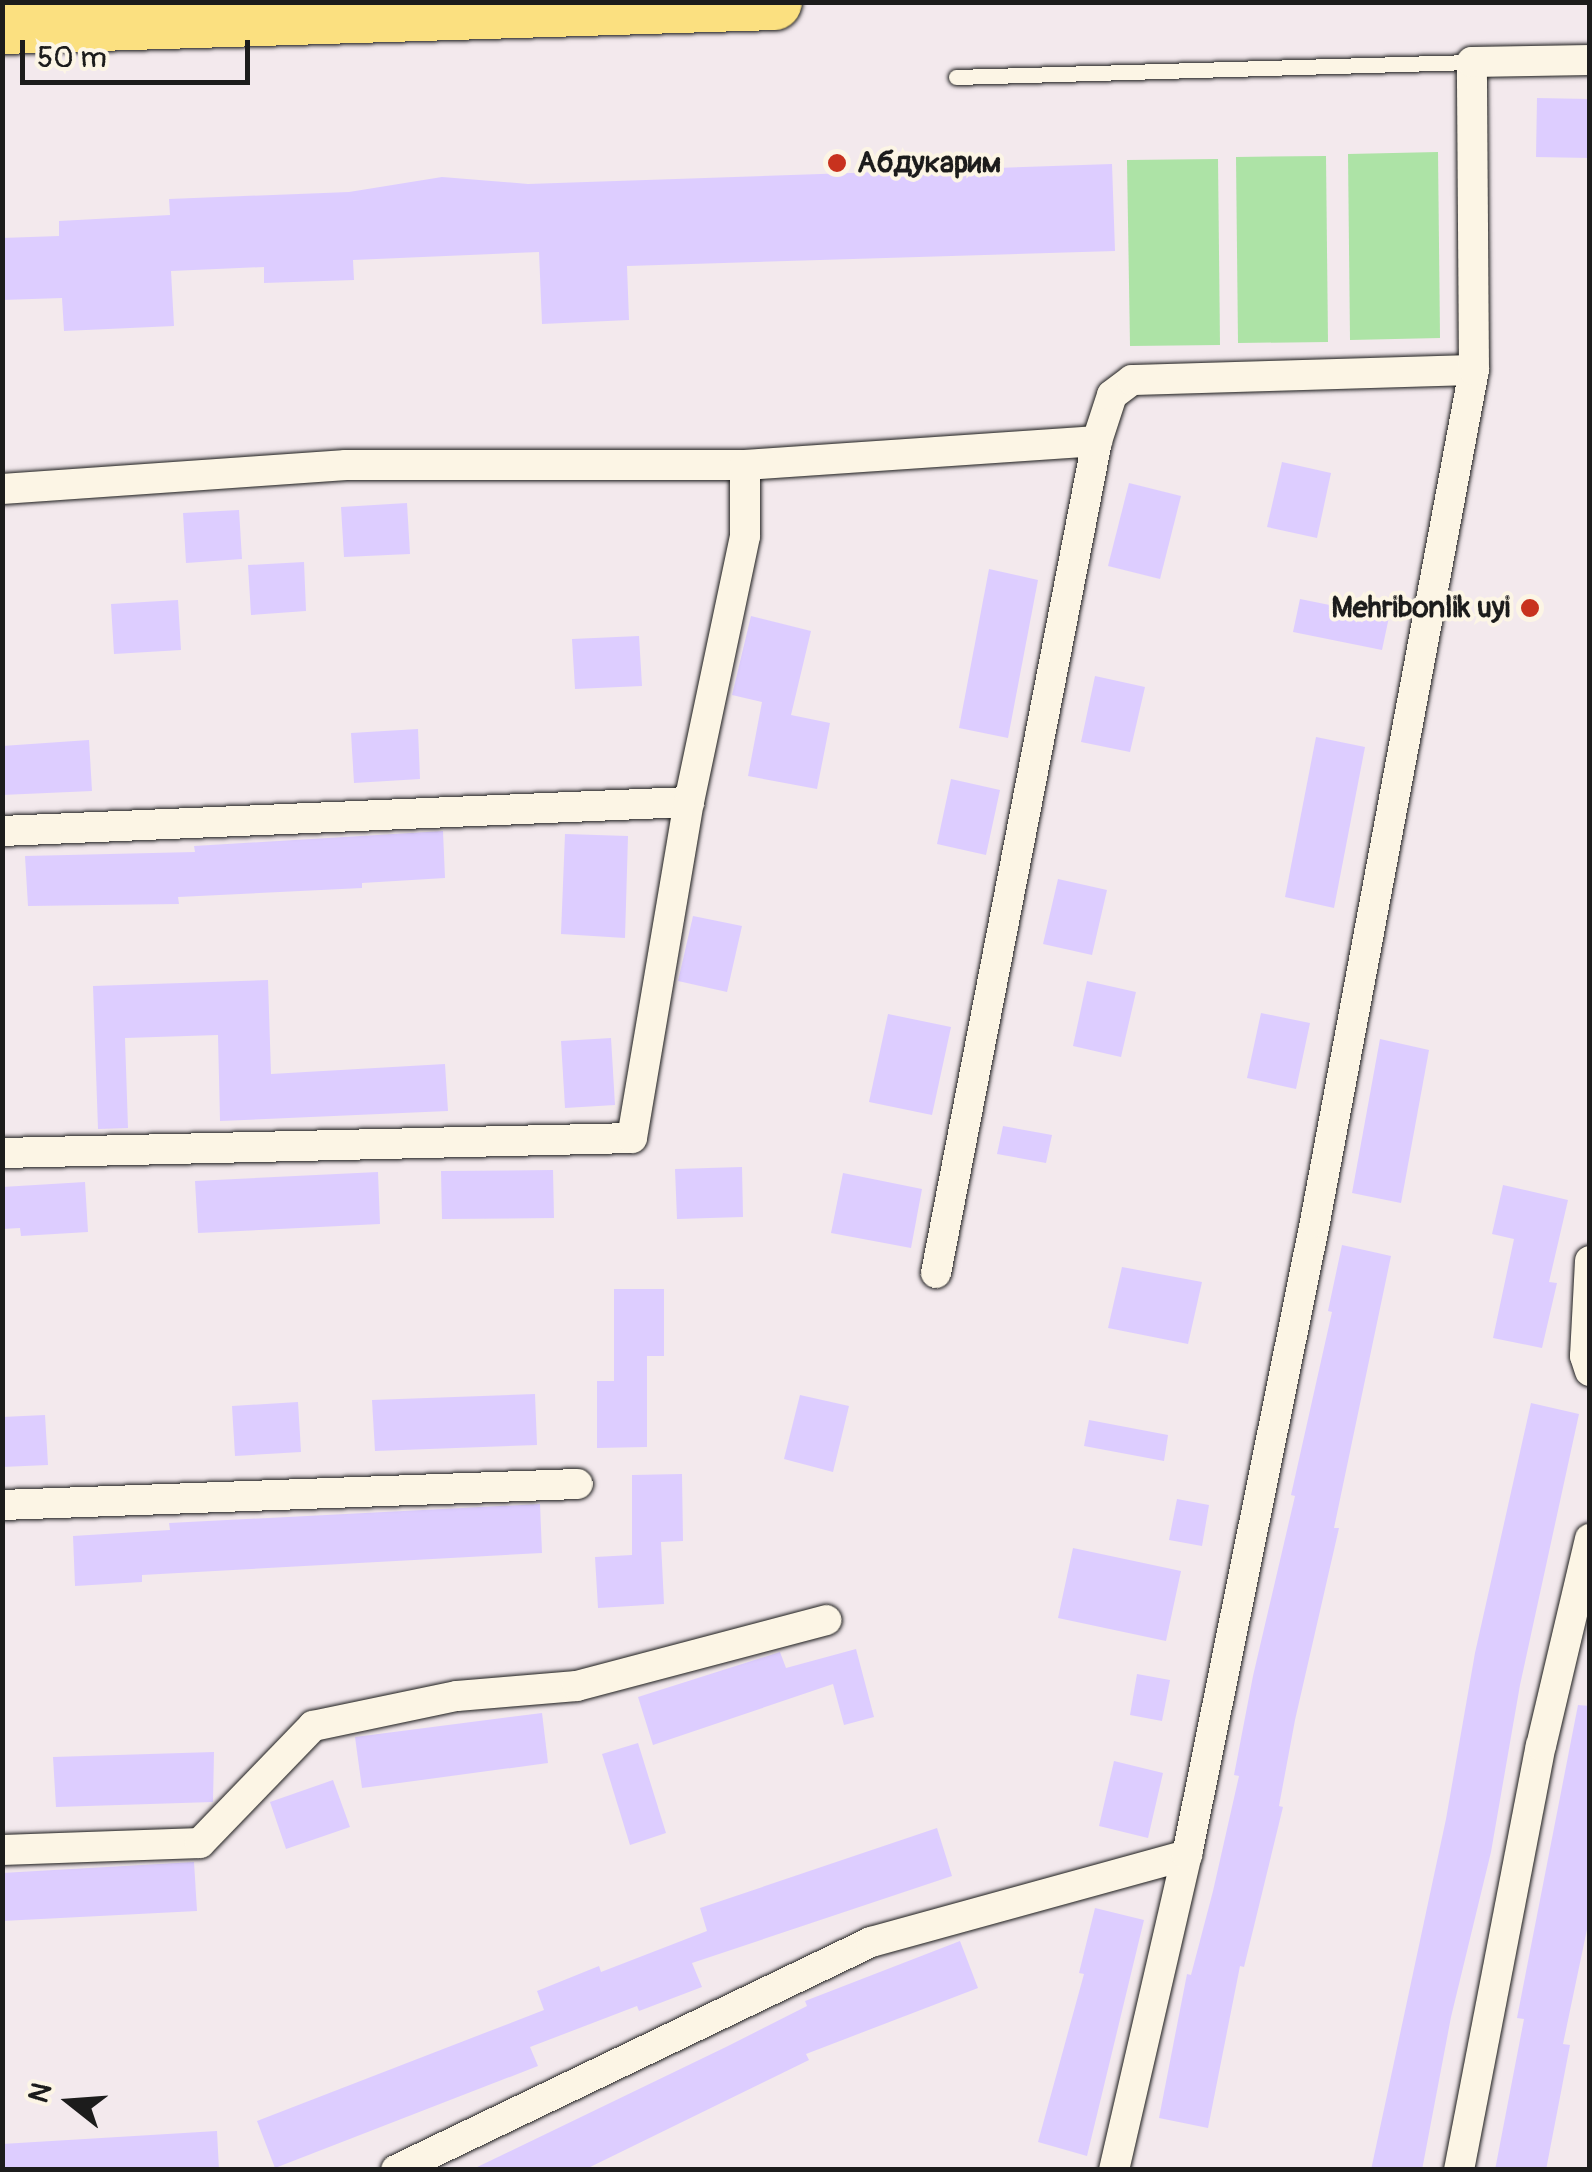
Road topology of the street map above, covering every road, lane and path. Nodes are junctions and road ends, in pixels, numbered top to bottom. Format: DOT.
graph roads {
  1 [pos="774,2"];
  2 [pos="2,26"];
  3 [pos="1590,60"];
  4 [pos="1472,62"];
  5 [pos="956,77"];
  6 [pos="1474,370"];
  7 [pos="1097,441"];
  8 [pos="744,465"];
  9 [pos="2,490"];
  10 [pos="689,802"];
  11 [pos="2,832"];
  12 [pos="2,1153"];
  13 [pos="1590,1260"];
  14 [pos="936,1273"];
  15 [pos="1590,1371"];
  16 [pos="578,1484"];
  17 [pos="2,1505"];
  18 [pos="1590,1539"];
  19 [pos="826,1620"];
  20 [pos="2,1850"];
  21 [pos="1187,1855"];
  22 [pos="396,2170"];
  23 [pos="1114,2170"];
  24 [pos="1459,2170"];
  1 -- 2 [label="highway"];
  3 -- 4 [label="street"];
  4 -- 5 [label="lane"];
  4 -- 6 [label="street"];
  6 -- 7 [label="street"];
  6 -- 21 [label="street"];
  7 -- 8 [label="street"];
  7 -- 14 [label="street"];
  8 -- 9 [label="street"];
  8 -- 10 [label="street"];
  10 -- 11 [label="street"];
  10 -- 12 [label="street"];
  13 -- 15 [label="street"];
  16 -- 17 [label="street"];
  18 -- 24 [label="street"];
  19 -- 20 [label="street"];
  21 -- 22 [label="street"];
  21 -- 23 [label="street"];
}
